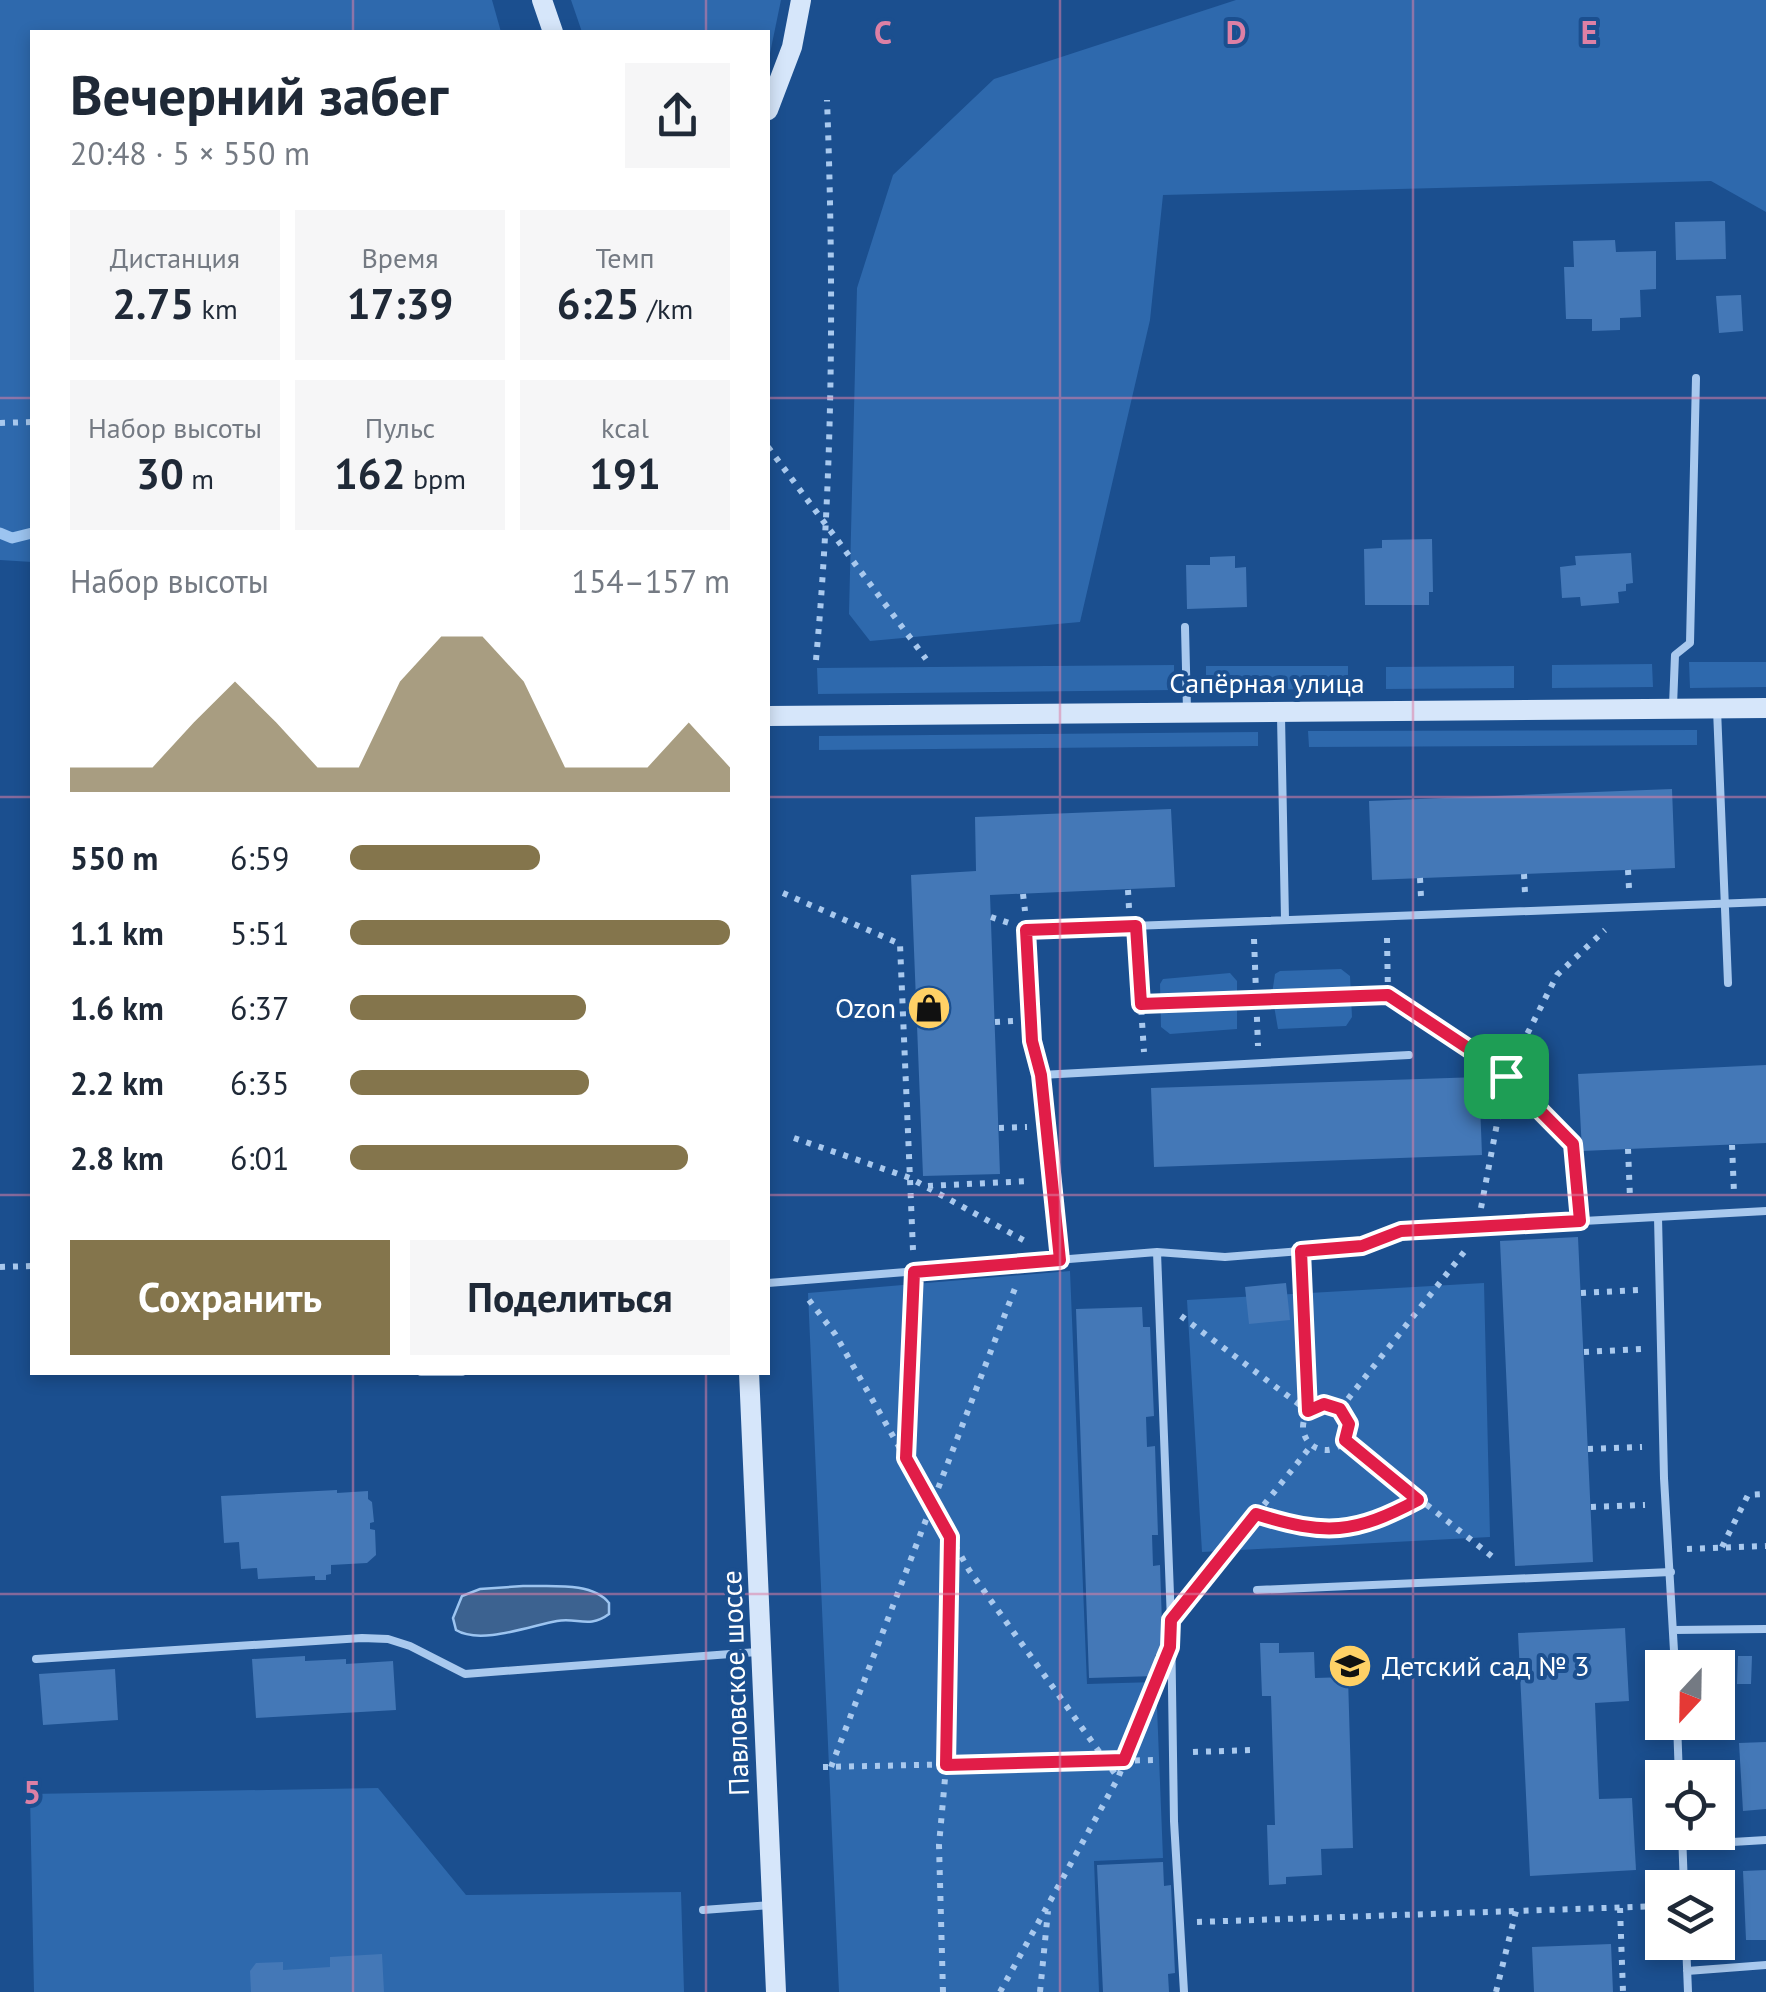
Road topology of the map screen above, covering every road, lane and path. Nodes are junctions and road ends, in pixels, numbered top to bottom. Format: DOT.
graph roads {
  1 [pos="542,0"];
  2 [pos="800,0"];
  3 [pos="552,30"];
  4 [pos="826,100"];
  5 [pos="770,105"];
  6 [pos="1696,378"];
  7 [pos="30,422"];
  8 [pos="0,423"];
  9 [pos="770,449"];
  10 [pos="824,521"];
  11 [pos="1185,627"];
  12 [pos="816,660"];
  13 [pos="926,660"];
  14 [pos="1673,708"];
  15 [pos="1717,708"];
  16 [pos="1766,708"];
  17 [pos="1187,711"];
  18 [pos="1281,711"];
  19 [pos="770,716"];
  20 [pos="783,893"];
  21 [pos="1766,902"];
  22 [pos="1725,904"];
  23 [pos="1285,919"];
  24 [pos="1253,921"];
  25 [pos="1136,926"];
  26 [pos="1607,928"];
  27 [pos="1387,933"];
  28 [pos="1728,983"];
  29 [pos="1388,995"];
  30 [pos="1256,1000"];
  31 [pos="1141,1004"];
  32 [pos="1409,1055"];
  33 [pos="1258,1062"];
  34 [pos="1144,1069"];
  35 [pos="1041,1075"];
  36 [pos="1506,1076"];
  37 [pos="794,1138"];
  38 [pos="1732,1145"];
  39 [pos="1628,1149"];
  40 [pos="910,1178"];
  41 [pos="1052,1180"];
  42 [pos="925,1186"];
  43 [pos="1766,1211"];
  44 [pos="1735,1213"];
  45 [pos="1479,1216"];
  46 [pos="1658,1217"];
  47 [pos="1631,1218"];
  48 [pos="1580,1221"];
  49 [pos="1474,1237"];
  50 [pos="1301,1251"];
  51 [pos="1157,1252"];
  52 [pos="1060,1260"];
  53 [pos="1024,1263"];
  54 [pos="30,1266"];
  55 [pos="0,1268"];
  56 [pos="914,1272"];
  57 [pos="770,1283"];
  58 [pos="1660,1289"];
  59 [pos="801,1292"];
  60 [pos="1581,1293"];
  61 [pos="1160,1301"];
  62 [pos="1305,1320"];
  63 [pos="1661,1348"];
  64 [pos="1584,1352"];
  65 [pos="749,1375"];
  66 [pos="1340,1409"];
  67 [pos="1308,1411"];
  68 [pos="1345,1440"];
  69 [pos="1311,1446"];
  70 [pos="1664,1446"];
  71 [pos="1588,1449"];
  72 [pos="906,1458"];
  73 [pos="1766,1494"];
  74 [pos="1418,1500"];
  75 [pos="1666,1504"];
  76 [pos="932,1506"];
  77 [pos="1591,1507"];
  78 [pos="1256,1514"];
  79 [pos="950,1537"];
  80 [pos="1766,1546"];
  81 [pos="1722,1548"];
  82 [pos="1670,1550"];
  83 [pos="1672,1572"];
  84 [pos="1518,1578"];
  85 [pos="1257,1590"];
  86 [pos="1171,1620"];
  87 [pos="1766,1629"];
  88 [pos="1674,1630"];
  89 [pos="1675,1650"];
  90 [pos="761,1652"];
  91 [pos="36,1659"];
  92 [pos="1151,1696"];
  93 [pos="1253,1750"];
  94 [pos="1172,1756"];
  95 [pos="1124,1760"];
  96 [pos="1105,1761"];
  97 [pos="946,1765"];
  98 [pos="1118,1778"];
  99 [pos="1766,1840"];
  100 [pos="1735,1842"];
  101 [pos="1048,1904"];
  102 [pos="772,1905"];
  103 [pos="1645,1907"];
  104 [pos="1620,1908"];
  105 [pos="704,1910"];
  106 [pos="1516,1911"];
  107 [pos="1180,1922"];
  108 [pos="1687,1960"];
  109 [pos="1766,1965"];
  110 [pos="1687,1971"];
  111 [pos="776,1992"];
  112 [pos="943,1992"];
  113 [pos="1000,1992"];
  114 [pos="1040,1992"];
  115 [pos="1184,1992"];
  116 [pos="1496,1992"];
  117 [pos="1624,1992"];
  118 [pos="1688,1992"];
  1 -- 3 [label="street"];
  2 -- 5 [label="street"];
  4 -- 10 [label="path"];
  6 -- 14 [label="lane"];
  7 -- 8 [label="path"];
  9 -- 10 [label="path"];
  10 -- 12 [label="path"];
  10 -- 13 [label="path"];
  11 -- 17 [label="lane"];
  14 -- 15 [label="street, Сапёрная улица"];
  14 -- 18 [label="street, Сапёрная улица"];
  15 -- 16 [label="street, Сапёрная улица"];
  15 -- 22 [label="lane"];
  17 -- 18 [label="street, Сапёрная улица"];
  17 -- 19 [label="street, Сапёрная улица"];
  18 -- 23 [label="lane"];
  20 -- 40 [label="path"];
  21 -- 22 [label="lane"];
  22 -- 23 [label="lane"];
  22 -- 28 [label="lane"];
  23 -- 24 [label="lane"];
  24 -- 25 [label="lane"];
  24 -- 30 [label="path"];
  25 -- 31 [label="path"];
  25 -- 35 [label="lane"];
  26 -- 36 [label="path"];
  27 -- 29 [label="path"];
  29 -- 30 [label="path"];
  29 -- 36 [label="path"];
  30 -- 31 [label="path"];
  30 -- 33 [label="path"];
  31 -- 34 [label="path"];
  32 -- 33 [label="lane"];
  33 -- 34 [label="lane"];
  34 -- 35 [label="lane"];
  35 -- 41 [label="lane"];
  36 -- 45 [label="path"];
  36 -- 48 [label="path"];
  37 -- 40 [label="path"];
  38 -- 44 [label="path"];
  39 -- 47 [label="path"];
  40 -- 42 [label="path"];
  40 -- 56 [label="path"];
  41 -- 42 [label="path"];
  41 -- 52 [label="lane"];
  42 -- 52 [label="path"];
  43 -- 44 [label="lane"];
  44 -- 46 [label="lane"];
  46 -- 47 [label="lane"];
  46 -- 58 [label="lane"];
  47 -- 48 [label="lane"];
  48 -- 50 [label="lane"];
  49 -- 66 [label="path"];
  50 -- 51 [label="lane"];
  50 -- 62 [label="lane"];
  51 -- 52 [label="lane"];
  51 -- 61 [label="lane"];
  52 -- 53 [label="lane"];
  53 -- 56 [label="lane"];
  53 -- 76 [label="path"];
  54 -- 55 [label="path"];
  56 -- 57 [label="lane"];
  56 -- 72 [label="path"];
  58 -- 60 [label="path"];
  58 -- 63 [label="lane"];
  59 -- 72 [label="path"];
  61 -- 67 [label="path"];
  61 -- 86 [label="lane"];
  62 -- 67 [label="path"];
  63 -- 64 [label="path"];
  63 -- 70 [label="lane"];
  65 -- 90 [label="street, Павловское шоссе"];
  66 -- 67 [label="path"];
  66 -- 68 [label="path"];
  67 -- 69 [label="path"];
  68 -- 69 [label="path"];
  68 -- 74 [label="path"];
  69 -- 78 [label="path"];
  70 -- 71 [label="path"];
  70 -- 75 [label="lane"];
  72 -- 76 [label="path"];
  73 -- 81 [label="path"];
  74 -- 78 [label="path"];
  74 -- 84 [label="path"];
  75 -- 77 [label="path"];
  75 -- 82 [label="lane"];
  76 -- 79 [label="path"];
  76 -- 97 [label="path"];
  78 -- 86 [label="path"];
  79 -- 96 [label="path"];
  79 -- 97 [label="path"];
  80 -- 81 [label="path"];
  81 -- 82 [label="path"];
  82 -- 83 [label="lane"];
  83 -- 84 [label="lane"];
  83 -- 88 [label="lane"];
  84 -- 85 [label="lane"];
  86 -- 94 [label="lane"];
  87 -- 88 [label="lane"];
  88 -- 89 [label="lane"];
  90 -- 91 [label="lane"];
  90 -- 102 [label="street, Павловское шоссе"];
  92 -- 95 [label="path"];
  93 -- 94 [label="path"];
  94 -- 95 [label="path"];
  94 -- 107 [label="lane"];
  95 -- 96 [label="path"];
  95 -- 98 [label="path"];
  96 -- 97 [label="path"];
  96 -- 98 [label="path"];
  97 -- 112 [label="path"];
  98 -- 101 [label="path"];
  99 -- 100 [label="lane"];
  101 -- 113 [label="path"];
  101 -- 114 [label="path"];
  102 -- 105 [label="lane"];
  102 -- 111 [label="street, Павловское шоссе"];
  103 -- 104 [label="path"];
  104 -- 106 [label="path"];
  104 -- 117 [label="path"];
  106 -- 107 [label="path"];
  106 -- 116 [label="path"];
  107 -- 115 [label="lane"];
  108 -- 110 [label="lane"];
  109 -- 110 [label="lane"];
  110 -- 118 [label="lane"];
}
